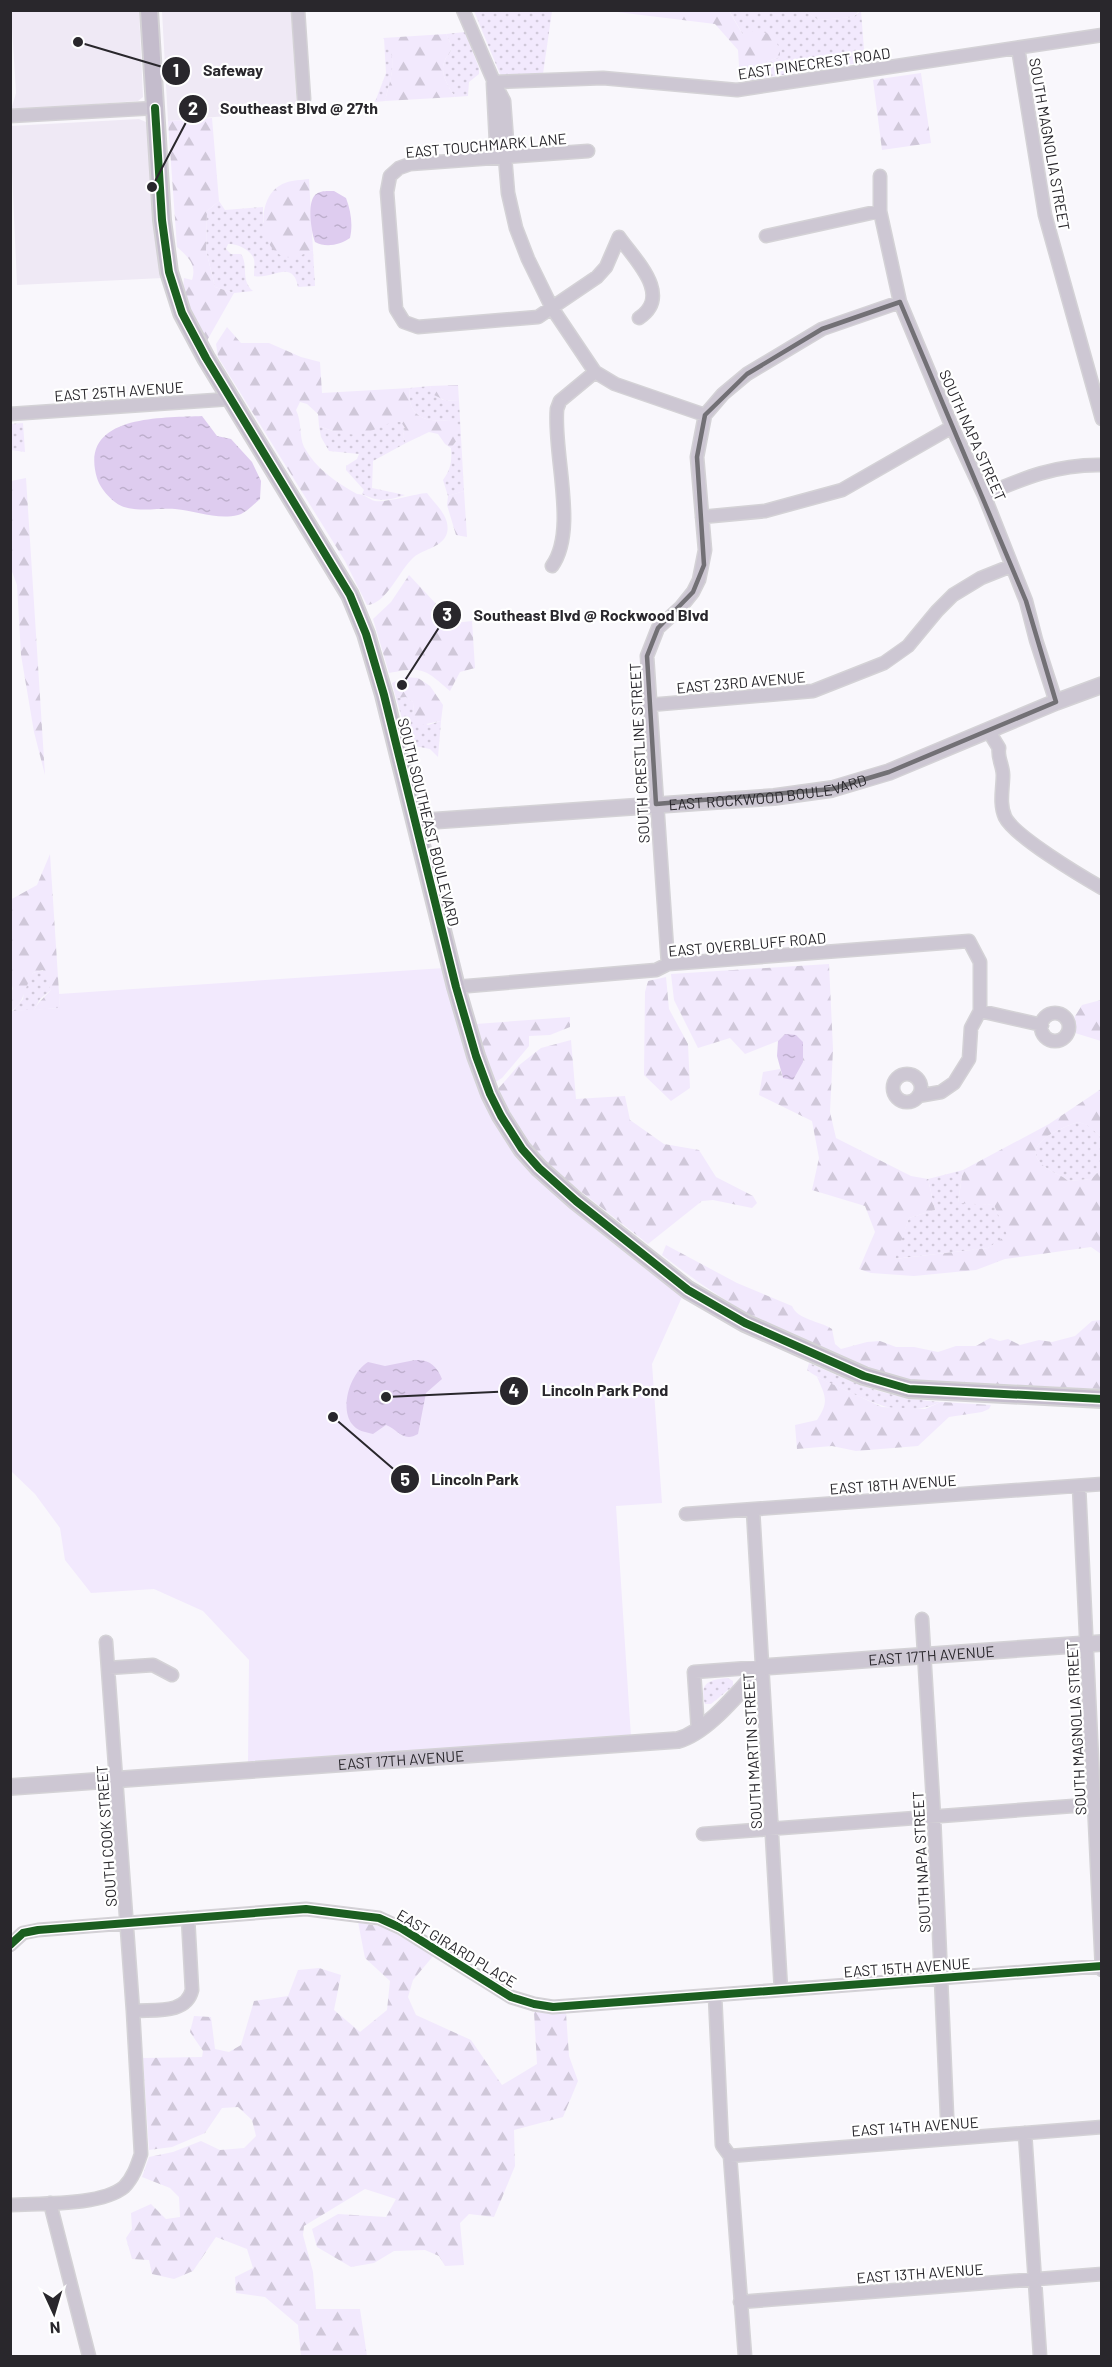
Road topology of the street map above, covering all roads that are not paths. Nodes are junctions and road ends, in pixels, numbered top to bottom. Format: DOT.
graph roads {
  1 [pos="149,10"];
  2 [pos="298,10"];
  3 [pos="463,10"];
  4 [pos="1101,35"];
  5 [pos="1018,48"];
  6 [pos="494,82"];
  7 [pos="304,99"];
  8 [pos="155,108"];
  9 [pos="10,116"];
  10 [pos="588,151"];
  11 [pos="505,157"];
  12 [pos="879,176"];
  13 [pos="880,211"];
  14 [pos="766,236"];
  15 [pos="900,302"];
  16 [pos="552,308"];
  17 [pos="639,318"];
  18 [pos="595,372"];
  19 [pos="230,399"];
  20 [pos="10,414"];
  21 [pos="705,415"];
  22 [pos="1101,419"];
  23 [pos="952,427"];
  24 [pos="1101,465"];
  25 [pos="984,495"];
  26 [pos="702,517"];
  27 [pos="552,566"];
  28 [pos="1011,566"];
  29 [pos="1101,686"];
  30 [pos="1056,702"];
  31 [pos="649,705"];
  32 [pos="990,735"];
  33 [pos="656,804"];
  34 [pos="415,822"];
  35 [pos="1101,888"];
  36 [pos="668,964"];
  37 [pos="456,987"];
  38 [pos="980,1011"];
  39 [pos="1042,1025"];
  40 [pos="918,1096"];
  41 [pos="1101,1399"];
  42 [pos="1101,1484"];
  43 [pos="1079,1486"];
  44 [pos="753,1510"];
  45 [pos="686,1514"];
  46 [pos="922,1619"];
  47 [pos="106,1642"];
  48 [pos="1094,1643"];
  49 [pos="925,1655"];
  50 [pos="762,1667"];
  51 [pos="108,1668"];
  52 [pos="172,1675"];
  53 [pos="698,1731"];
  54 [pos="117,1779"];
  55 [pos="10,1787"];
  56 [pos="1098,1804"];
  57 [pos="934,1817"];
  58 [pos="771,1829"];
  59 [pos="703,1834"];
  60 [pos="188,1918"];
  61 [pos="127,1923"];
  62 [pos="10,1944"];
  63 [pos="1101,1967"];
  64 [pos="942,1978"];
  65 [pos="782,1990"];
  66 [pos="715,1995"];
  67 [pos="133,2011"];
  68 [pos="1101,2127"];
  69 [pos="1025,2133"];
  70 [pos="948,2139"];
  71 [pos="730,2156"];
  72 [pos="50,2203"];
  73 [pos="10,2205"];
  74 [pos="1101,2274"];
  75 [pos="1035,2279"];
  76 [pos="740,2302"];
  77 [pos="89,2356"];
  78 [pos="745,2356"];
  79 [pos="1040,2356"];
  1 -- 8 [label="main road, SOUTH SOUTHEAST BOULEVARD"];
  2 -- 7 [label="street"];
  3 -- 6 [label="street"];
  4 -- 5 [label="street, EAST PINECREST ROAD"];
  5 -- 6 [label="street, EAST PINECREST ROAD"];
  5 -- 22 [label="street, SOUTH MAGNOLIA STREET"];
  6 -- 11 [label="street"];
  8 -- 9 [label="street"];
  8 -- 19 [label="main road, SOUTH SOUTHEAST BOULEVARD"];
  10 -- 11 [label="street, EAST TOUCHMARK LANE"];
  11 -- 16 [label="street"];
  11 -- 16 [label="street, EAST TOUCHMARK LANE"];
  12 -- 13 [label="street, SOUTH NAPA STREET"];
  13 -- 14 [label="street"];
  13 -- 15 [label="street, SOUTH NAPA STREET"];
  15 -- 21 [label="street"];
  15 -- 23 [label="street, SOUTH NAPA STREET"];
  16 -- 17 [label="street"];
  16 -- 18 [label="street"];
  18 -- 21 [label="street"];
  18 -- 27 [label="street"];
  19 -- 20 [label="street, EAST 25TH AVENUE"];
  19 -- 34 [label="main road, SOUTH SOUTHEAST BOULEVARD"];
  21 -- 26 [label="street, SOUTH CRESTLINE STREET"];
  23 -- 25 [label="street, SOUTH NAPA STREET"];
  23 -- 26 [label="street"];
  24 -- 25 [label="street"];
  25 -- 28 [label="street, SOUTH NAPA STREET"];
  26 -- 31 [label="street, SOUTH CRESTLINE STREET"];
  28 -- 30 [label="street, SOUTH NAPA STREET"];
  28 -- 31 [label="street, EAST 23RD AVENUE"];
  29 -- 30 [label="street, EAST ROCKWOOD BOULEVARD"];
  30 -- 32 [label="street, EAST ROCKWOOD BOULEVARD"];
  31 -- 33 [label="street, SOUTH CRESTLINE STREET"];
  32 -- 33 [label="street, EAST ROCKWOOD BOULEVARD"];
  32 -- 35 [label="street"];
  33 -- 34 [label="street, EAST ROCKWOOD BOULEVARD"];
  33 -- 36 [label="street, SOUTH CRESTLINE STREET"];
  34 -- 37 [label="main road, SOUTH SOUTHEAST BOULEVARD"];
  36 -- 37 [label="street, EAST OVERBLUFF ROAD"];
  36 -- 38 [label="street, EAST OVERBLUFF ROAD"];
  37 -- 41 [label="main road, SOUTH SOUTHEAST BOULEVARD"];
  38 -- 39 [label="street"];
  38 -- 40 [label="street"];
  42 -- 43 [label="street, EAST 18TH AVENUE"];
  43 -- 44 [label="street, EAST 18TH AVENUE"];
  43 -- 48 [label="street, SOUTH MAGNOLIA STREET"];
  44 -- 45 [label="street, EAST 18TH AVENUE"];
  44 -- 50 [label="street, SOUTH MARTIN STREET"];
  46 -- 49 [label="street, SOUTH NAPA STREET"];
  47 -- 51 [label="street, SOUTH COOK STREET"];
  48 -- 49 [label="street, EAST 17TH AVENUE"];
  48 -- 56 [label="street, SOUTH MAGNOLIA STREET"];
  49 -- 50 [label="street, EAST 17TH AVENUE"];
  49 -- 57 [label="street, SOUTH NAPA STREET"];
  50 -- 53 [label="street, EAST 17TH AVENUE"];
  50 -- 53 [label="street, EAST 17TH AVENUE"];
  50 -- 58 [label="street, SOUTH MARTIN STREET"];
  51 -- 52 [label="street"];
  51 -- 54 [label="street, SOUTH COOK STREET"];
  53 -- 54 [label="street, EAST 17TH AVENUE"];
  54 -- 55 [label="street, EAST 17TH AVENUE"];
  54 -- 61 [label="street, SOUTH COOK STREET"];
  56 -- 57 [label="street"];
  56 -- 63 [label="street, SOUTH MAGNOLIA STREET"];
  57 -- 58 [label="street"];
  57 -- 64 [label="street, SOUTH NAPA STREET"];
  58 -- 59 [label="street"];
  58 -- 65 [label="street, SOUTH MARTIN STREET"];
  60 -- 61 [label="street, EAST GIRARD PLACE"];
  60 -- 66 [label="street, EAST GIRARD PLACE"];
  60 -- 67 [label="street"];
  61 -- 62 [label="street, EAST GIRARD PLACE"];
  61 -- 67 [label="street, SOUTH COOK STREET"];
  63 -- 64 [label="street, EAST 15TH AVENUE"];
  64 -- 65 [label="street, EAST 15TH AVENUE"];
  64 -- 70 [label="street, SOUTH NAPA STREET"];
  65 -- 66 [label="street, EAST 15TH AVENUE"];
  66 -- 71 [label="street"];
  67 -- 72 [label="street, SOUTH COOK STREET"];
  68 -- 69 [label="street, EAST 14TH AVENUE"];
  69 -- 70 [label="street, EAST 14TH AVENUE"];
  69 -- 75 [label="street"];
  70 -- 71 [label="street, EAST 14TH AVENUE"];
  71 -- 76 [label="street"];
  72 -- 73 [label="street"];
  72 -- 77 [label="street"];
  74 -- 75 [label="street, EAST 13TH AVENUE"];
  75 -- 76 [label="street, EAST 13TH AVENUE"];
  75 -- 79 [label="street"];
  76 -- 78 [label="street"];
}
